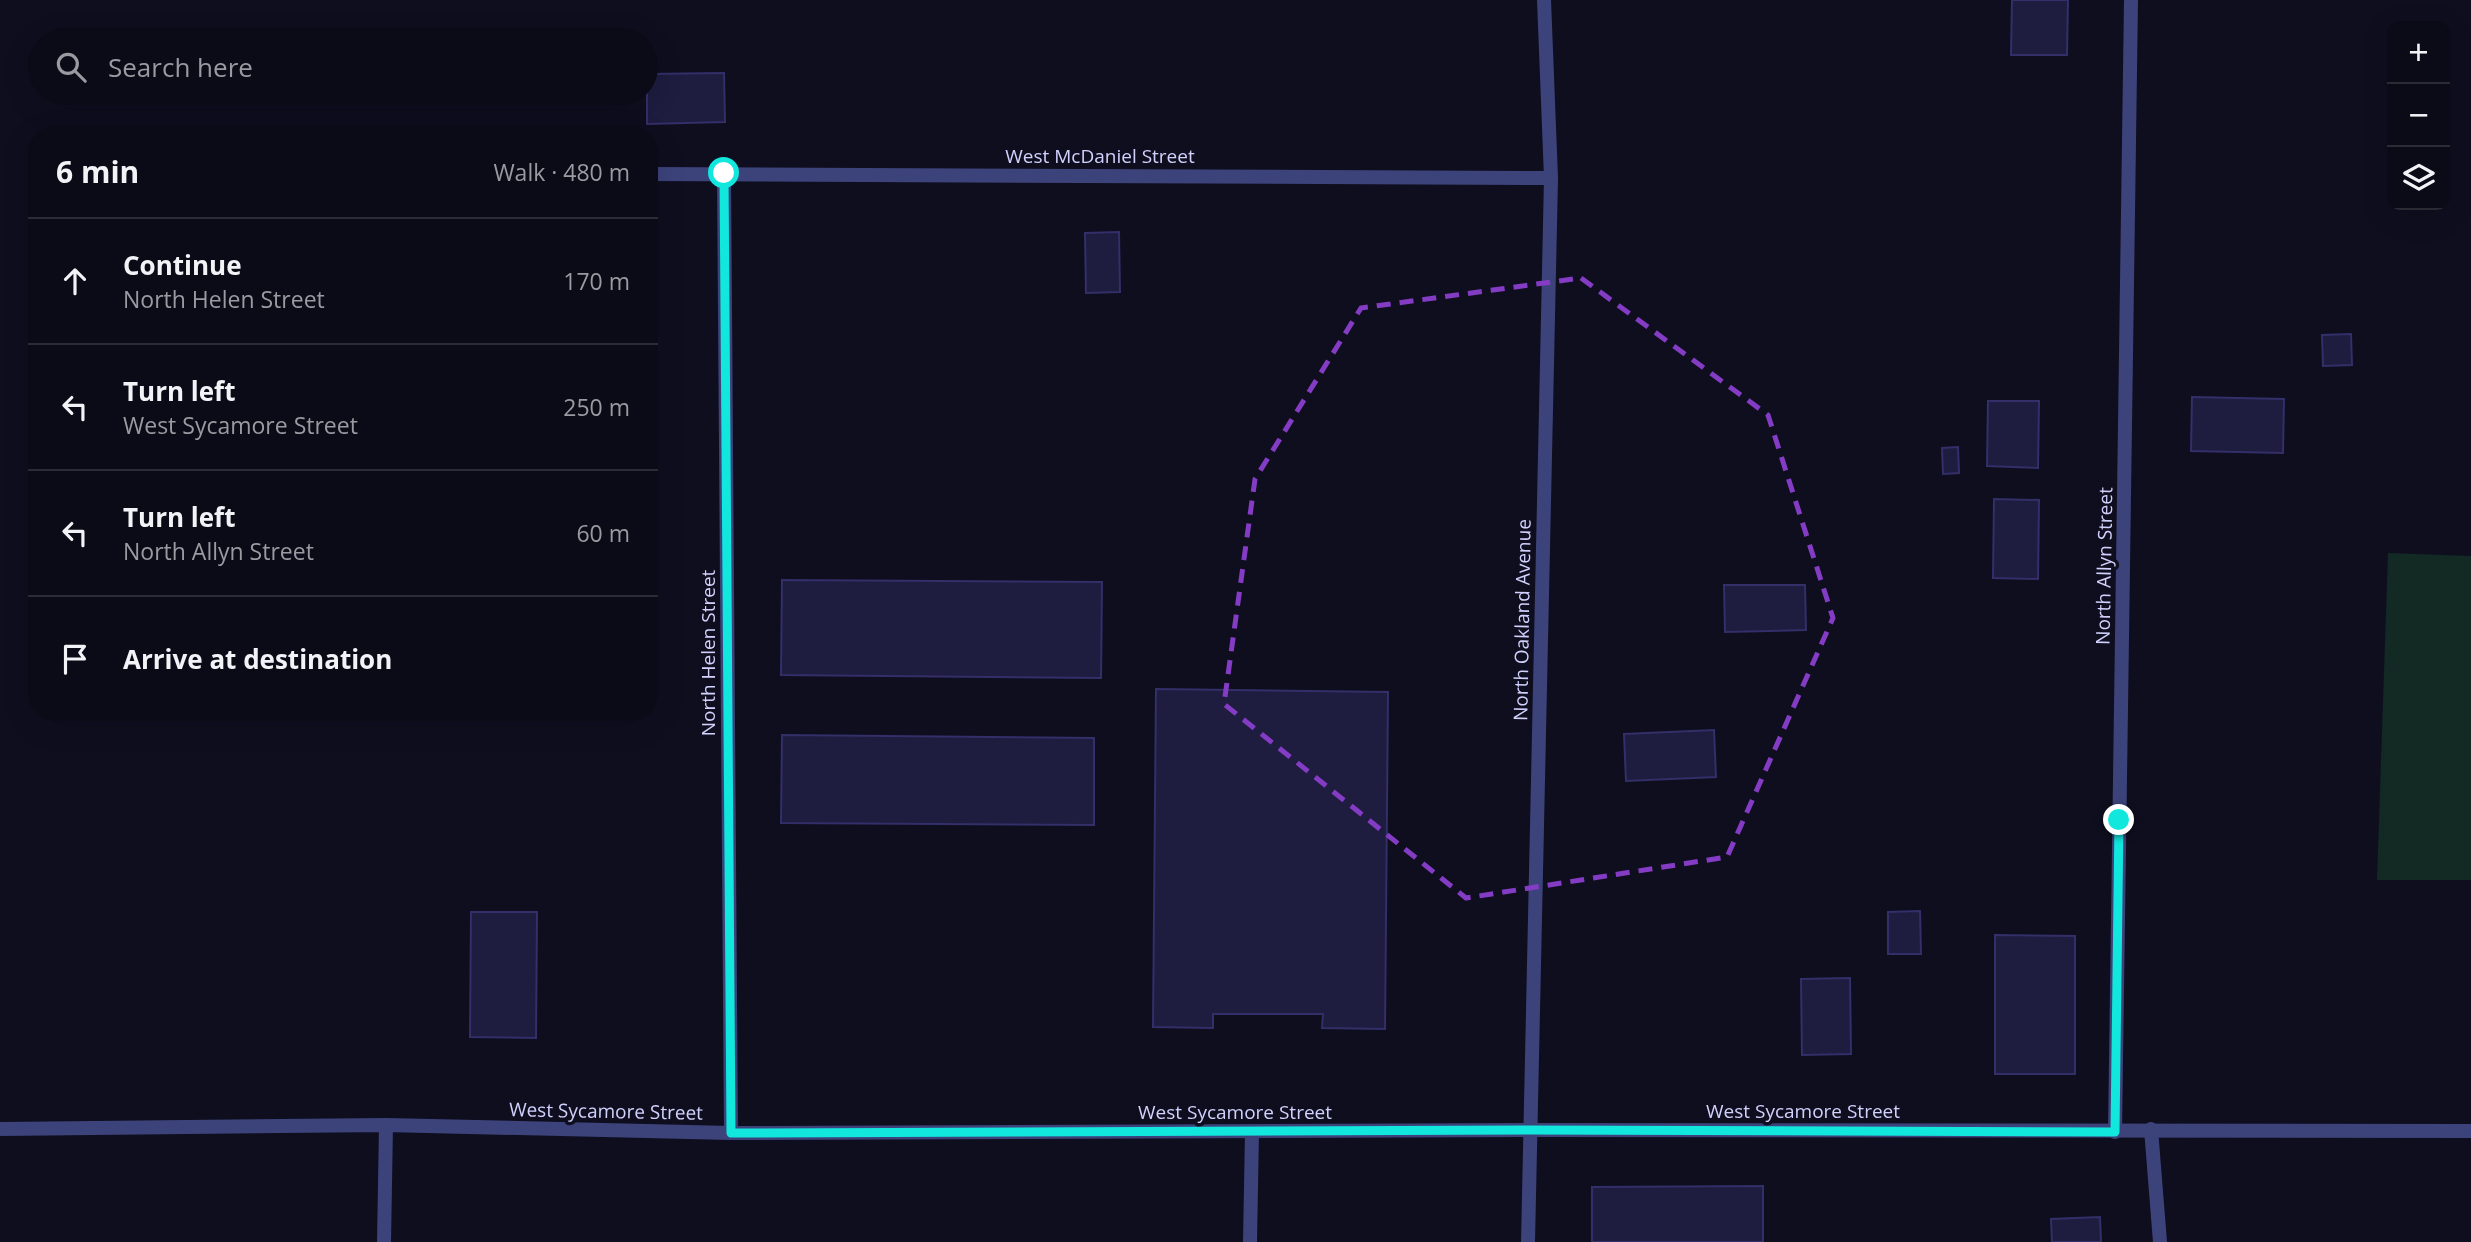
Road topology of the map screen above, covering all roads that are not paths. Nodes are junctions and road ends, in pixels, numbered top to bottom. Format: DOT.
graph roads {
  1 [pos="1544,0"];
  2 [pos="2131,0"];
  3 [pos="724,173"];
  4 [pos="658,174"];
  5 [pos="1551,178"];
  6 [pos="386,1125"];
  7 [pos="0,1129"];
  8 [pos="2151,1129"];
  9 [pos="1529,1130"];
  10 [pos="2471,1131"];
  11 [pos="1252,1132"];
  12 [pos="2115,1132"];
  13 [pos="731,1133"];
  14 [pos="384,1242"];
  15 [pos="1250,1242"];
  16 [pos="1528,1242"];
  17 [pos="2160,1242"];
  1 -- 5 [label="street, North Oakland Avenue"];
  2 -- 12 [label="street, North Allyn Street"];
  3 -- 4 [label="street, West McDaniel Street"];
  3 -- 5 [label="street, West McDaniel Street"];
  3 -- 13 [label="street, North Helen Street"];
  5 -- 9 [label="street, North Oakland Avenue"];
  6 -- 7 [label="street, West Sycamore Street"];
  6 -- 13 [label="street, West Sycamore Street"];
  6 -- 14 [label="street"];
  8 -- 10 [label="street, West Sycamore Street"];
  8 -- 12 [label="street, West Sycamore Street"];
  8 -- 17 [label="street"];
  9 -- 11 [label="street, West Sycamore Street"];
  9 -- 12 [label="street, West Sycamore Street"];
  9 -- 16 [label="street, North Oakland Avenue"];
  11 -- 13 [label="street, West Sycamore Street"];
  11 -- 15 [label="street"];
}
